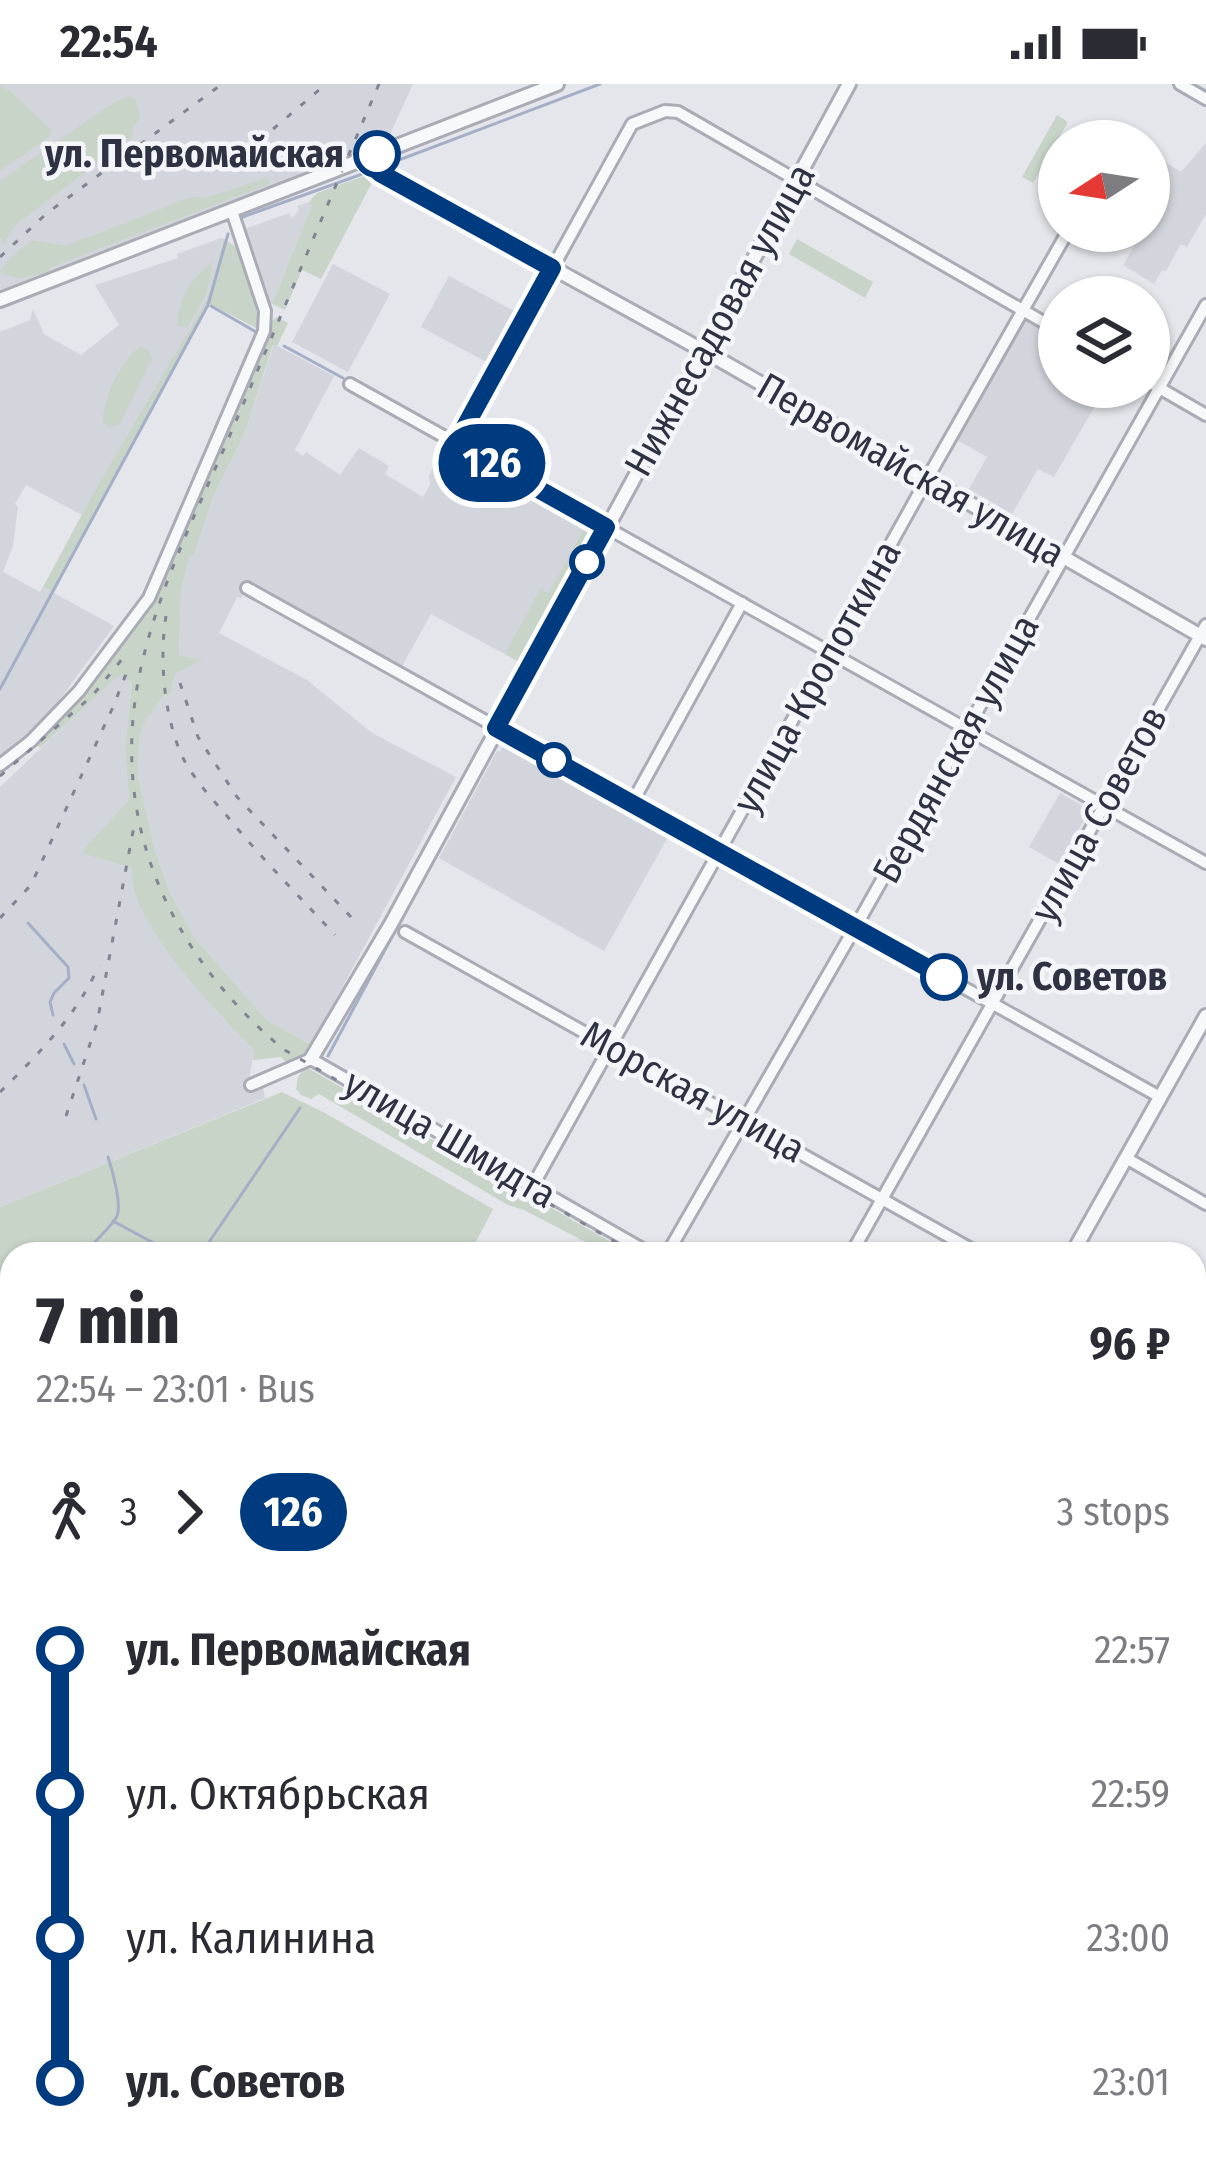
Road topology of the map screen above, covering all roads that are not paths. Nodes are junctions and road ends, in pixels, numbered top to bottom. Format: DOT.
graph roads {
  1 [pos="557,84"];
  2 [pos="849,84"];
  3 [pos="1180,84"];
  4 [pos="1206,99"];
  5 [pos="365,159"];
  6 [pos="796,180"];
  7 [pos="232,211"];
  8 [pos="1057,252"];
  9 [pos="552,268"];
  10 [pos="0,300"];
  11 [pos="1206,304"];
  12 [pos="1023,310"];
  13 [pos="1038,319"];
  14 [pos="703,351"];
  15 [pos="1170,360"];
  16 [pos="350,384"];
  17 [pos="1170,394"];
  18 [pos="1142,408"];
  19 [pos="1206,415"];
  20 [pos="456,443"];
  21 [pos="927,479"];
  22 [pos="606,527"];
  23 [pos="1064,557"];
  24 [pos="247,588"];
  25 [pos="742,603"];
  26 [pos="1204,633"];
  27 [pos="830,652"];
  28 [pos="496,728"];
  29 [pos="967,729"];
  30 [pos="0,765"];
  31 [pos="632,803"];
  32 [pos="1103,806"];
  33 [pos="719,852"];
  34 [pos="1206,863"];
  35 [pos="855,928"];
  36 [pos="405,932"];
  37 [pos="992,1004"];
  38 [pos="1206,1016"];
  39 [pos="1200,1042"];
  40 [pos="610,1046"];
  41 [pos="311,1059"];
  42 [pos="251,1085"];
  43 [pos="1160,1097"];
  44 [pos="744,1120"];
  45 [pos="1126,1158"];
  46 [pos="532,1187"];
  47 [pos="883,1199"];
  48 [pos="1206,1204"];
  49 [pos="630,1242"];
  50 [pos="674,1242"];
  51 [pos="858,1242"];
  52 [pos="959,1242"];
  53 [pos="1079,1242"];
  1 -- 5 [label="street"];
  2 -- 6 [label="street, Нижнесадовая улица"];
  3 -- 4 [label="street"];
  5 -- 7 [label="street"];
  5 -- 9 [label="street, Первомайская улица"];
  6 -- 9 [label="street"];
  6 -- 12 [label="street"];
  6 -- 14 [label="street, Нижнесадовая улица"];
  7 -- 10 [label="street"];
  7 -- 30 [label="street"];
  8 -- 12 [label="street, улица Кропоткина"];
  9 -- 14 [label="street, Первомайская улица"];
  9 -- 20 [label="street"];
  11 -- 15 [label="street, Бердянская улица"];
  12 -- 13 [label="street"];
  12 -- 21 [label="street, улица Кропоткина"];
  14 -- 21 [label="street, Первомайская улица"];
  14 -- 22 [label="street, Нижнесадовая улица"];
  16 -- 20 [label="street"];
  17 -- 19 [label="street"];
  18 -- 23 [label="street, Бердянская улица"];
  20 -- 22 [label="street"];
  21 -- 23 [label="street, Первомайская улица"];
  21 -- 27 [label="street, улица Кропоткина"];
  22 -- 25 [label="street"];
  22 -- 28 [label="street, Нижнесадовая улица"];
  23 -- 26 [label="street, Первомайская улица"];
  23 -- 29 [label="street, Бердянская улица"];
  24 -- 28 [label="street"];
  25 -- 27 [label="street"];
  25 -- 31 [label="street"];
  26 -- 32 [label="street, улица Советов"];
  27 -- 29 [label="street"];
  27 -- 33 [label="street, улица Кропоткина"];
  28 -- 31 [label="street"];
  28 -- 41 [label="street, Нижнесадовая улица"];
  29 -- 32 [label="street"];
  29 -- 35 [label="street, Бердянская улица"];
  31 -- 33 [label="street"];
  32 -- 34 [label="street"];
  32 -- 37 [label="street, улица Советов"];
  33 -- 35 [label="street"];
  33 -- 40 [label="street, улица Кропоткина"];
  35 -- 37 [label="street"];
  35 -- 44 [label="street, Бердянская улица"];
  36 -- 40 [label="street, Морская улица"];
  37 -- 43 [label="street"];
  37 -- 47 [label="street, улица Советов"];
  38 -- 39 [label="street"];
  39 -- 43 [label="street"];
  40 -- 44 [label="street, Морская улица"];
  40 -- 46 [label="street, улица Кропоткина"];
  41 -- 42 [label="street"];
  41 -- 46 [label="street, улица Шмидта"];
  43 -- 45 [label="street"];
  44 -- 47 [label="street, Морская улица"];
  44 -- 50 [label="street, Бердянская улица"];
  45 -- 48 [label="street"];
  45 -- 53 [label="street"];
  46 -- 49 [label="street, улица Шмидта"];
  47 -- 51 [label="street, улица Советов"];
  47 -- 52 [label="street, Морская улица"];
}
